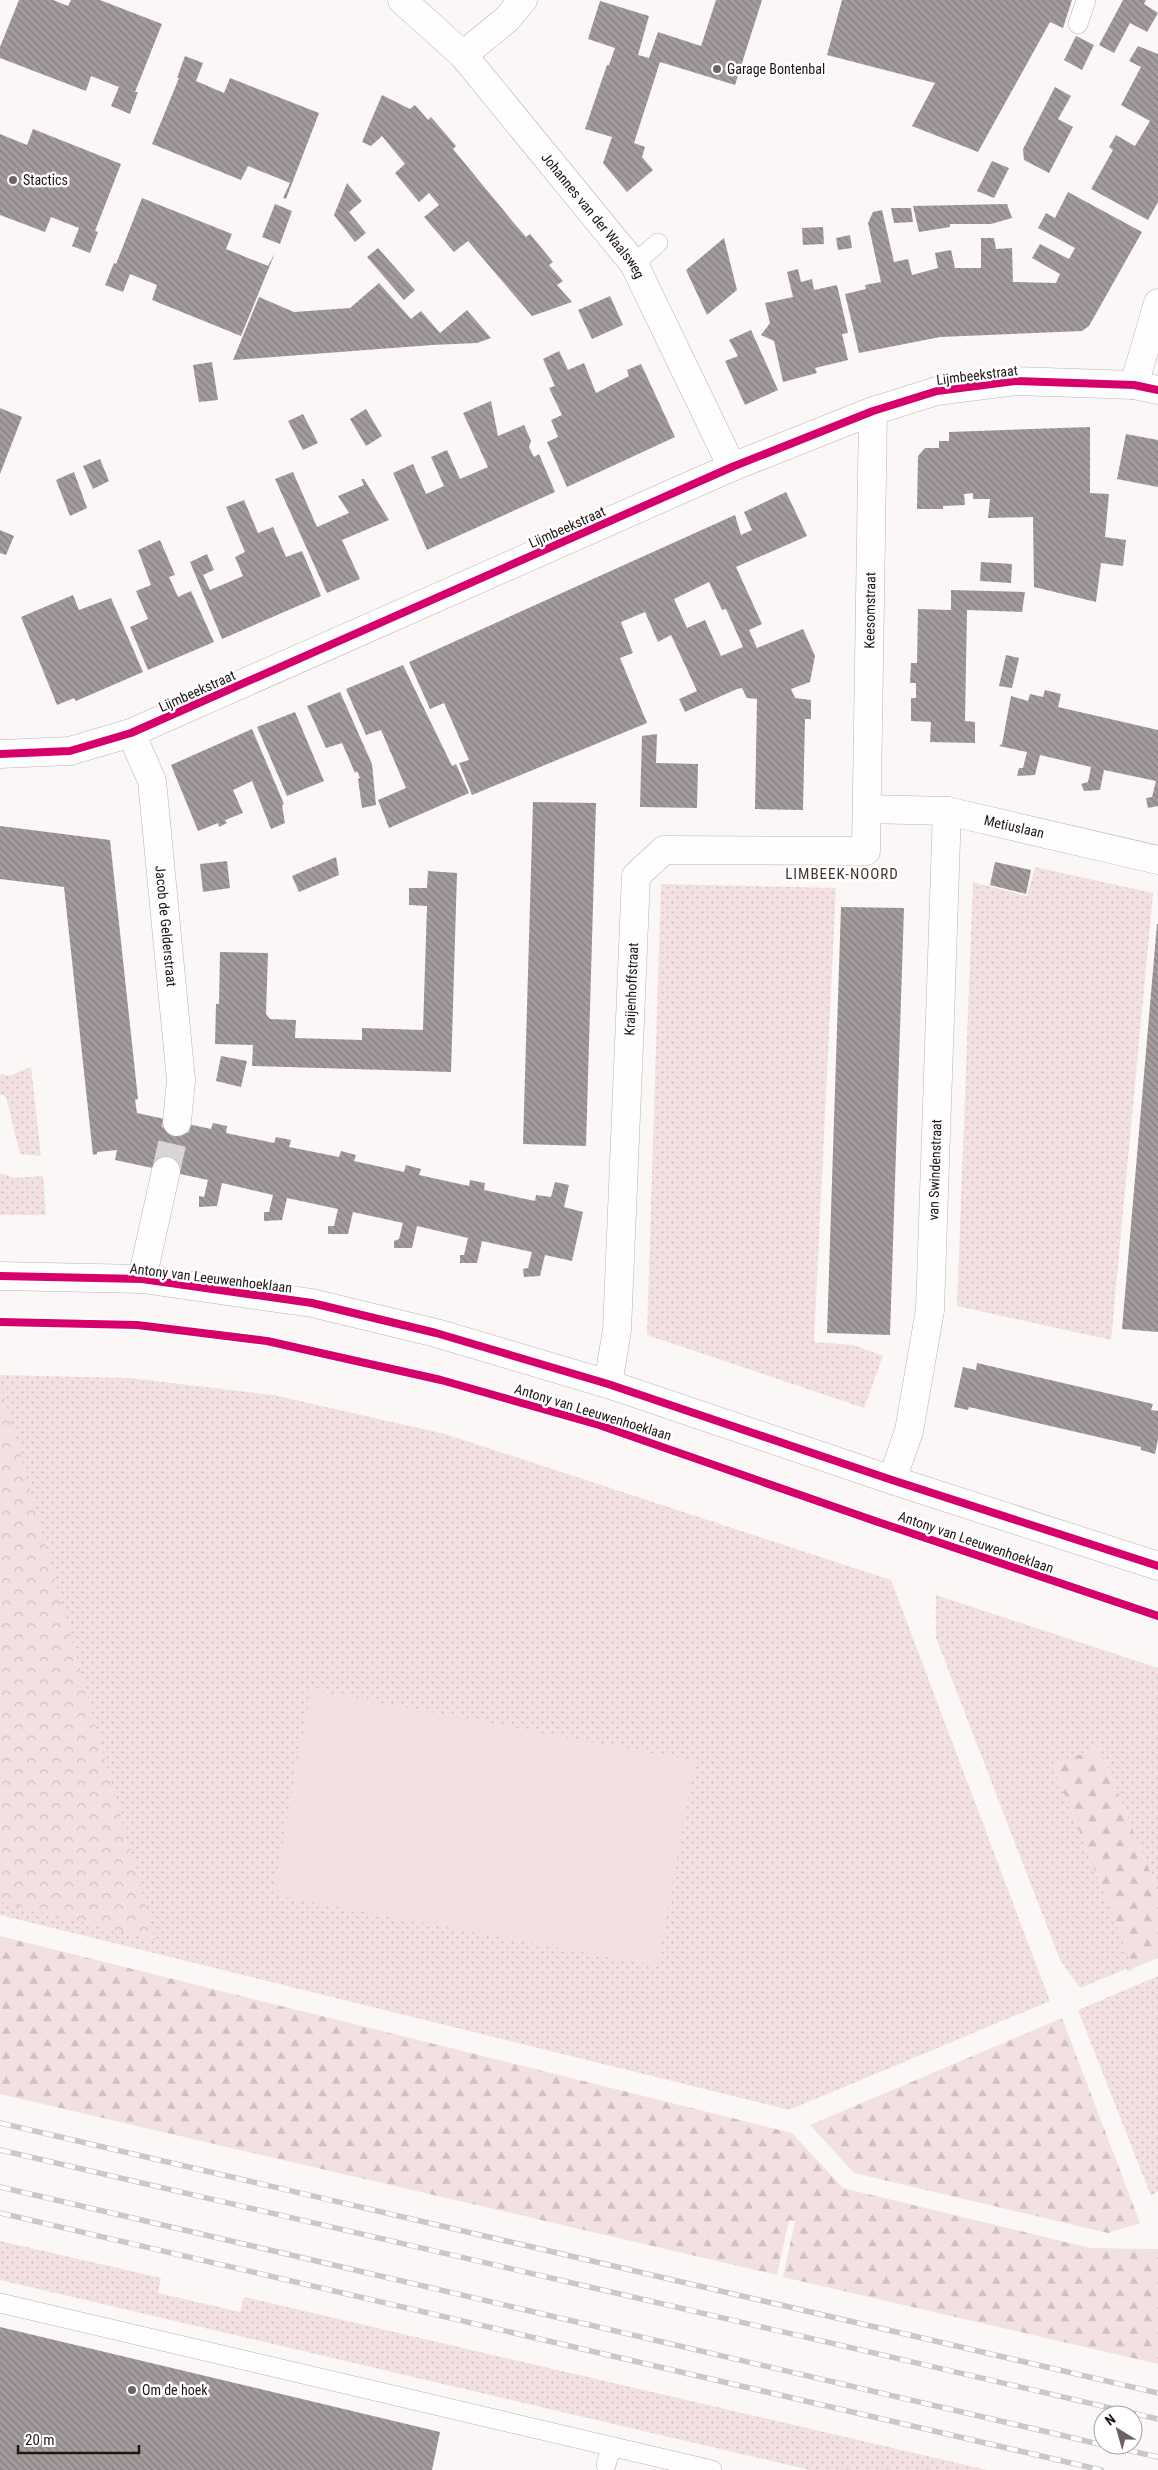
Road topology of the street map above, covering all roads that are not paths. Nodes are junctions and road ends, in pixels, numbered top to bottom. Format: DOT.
graph roads {
  1 [pos="402,0"];
  2 [pos="524,0"];
  3 [pos="1086,0"];
  4 [pos="1078,24"];
  5 [pos="463,55"];
  6 [pos="658,243"];
  7 [pos="634,264"];
  8 [pos="1158,302"];
  9 [pos="1146,388"];
  10 [pos="873,411"];
  11 [pos="732,467"];
  12 [pos="131,733"];
  13 [pos="0,754"];
  14 [pos="867,809"];
  15 [pos="947,811"];
  16 [pos="1158,860"];
  17 [pos="177,1122"];
  18 [pos="166,1171"];
  19 [pos="0,1276"];
  20 [pos="142,1279"];
  21 [pos="608,1384"];
  22 [pos="892,1480"];
  23 [pos="1158,1566"];
  24 [pos="0,2303"];
  25 [pos="611,2447"];
  26 [pos="606,2465"];
  27 [pos="712,2470"];
  1 -- 5 [label="street, Johannes van der Waalsweg"];
  2 -- 5 [label="street"];
  3 -- 4 [label="lane"];
  5 -- 7 [label="street, Johannes van der Waalsweg"];
  6 -- 7 [label="lane"];
  7 -- 11 [label="street, Johannes van der Waalsweg"];
  8 -- 9 [label="street"];
  9 -- 10 [label="street, Lijmbeekstraat"];
  10 -- 11 [label="street, Lijmbeekstraat"];
  10 -- 14 [label="street, Keesomstraat"];
  11 -- 12 [label="street, Lijmbeekstraat"];
  12 -- 13 [label="street, Lijmbeekstraat"];
  12 -- 17 [label="street, Jacob de Gelderstraat"];
  14 -- 15 [label="street, Metiuslaan"];
  14 -- 21 [label="street, Kraijenhoffstraat"];
  15 -- 16 [label="street, Metiuslaan"];
  15 -- 22 [label="street, van Swindenstraat"];
  18 -- 20 [label="street"];
  19 -- 20 [label="street, Antony van Leeuwenhoeklaan"];
  20 -- 21 [label="street, Antony van Leeuwenhoeklaan"];
  21 -- 22 [label="street, Antony van Leeuwenhoeklaan"];
  22 -- 23 [label="street, Antony van Leeuwenhoeklaan"];
  24 -- 25 [label="lane"];
  25 -- 26 [label="lane"];
  25 -- 27 [label="lane"];
}
